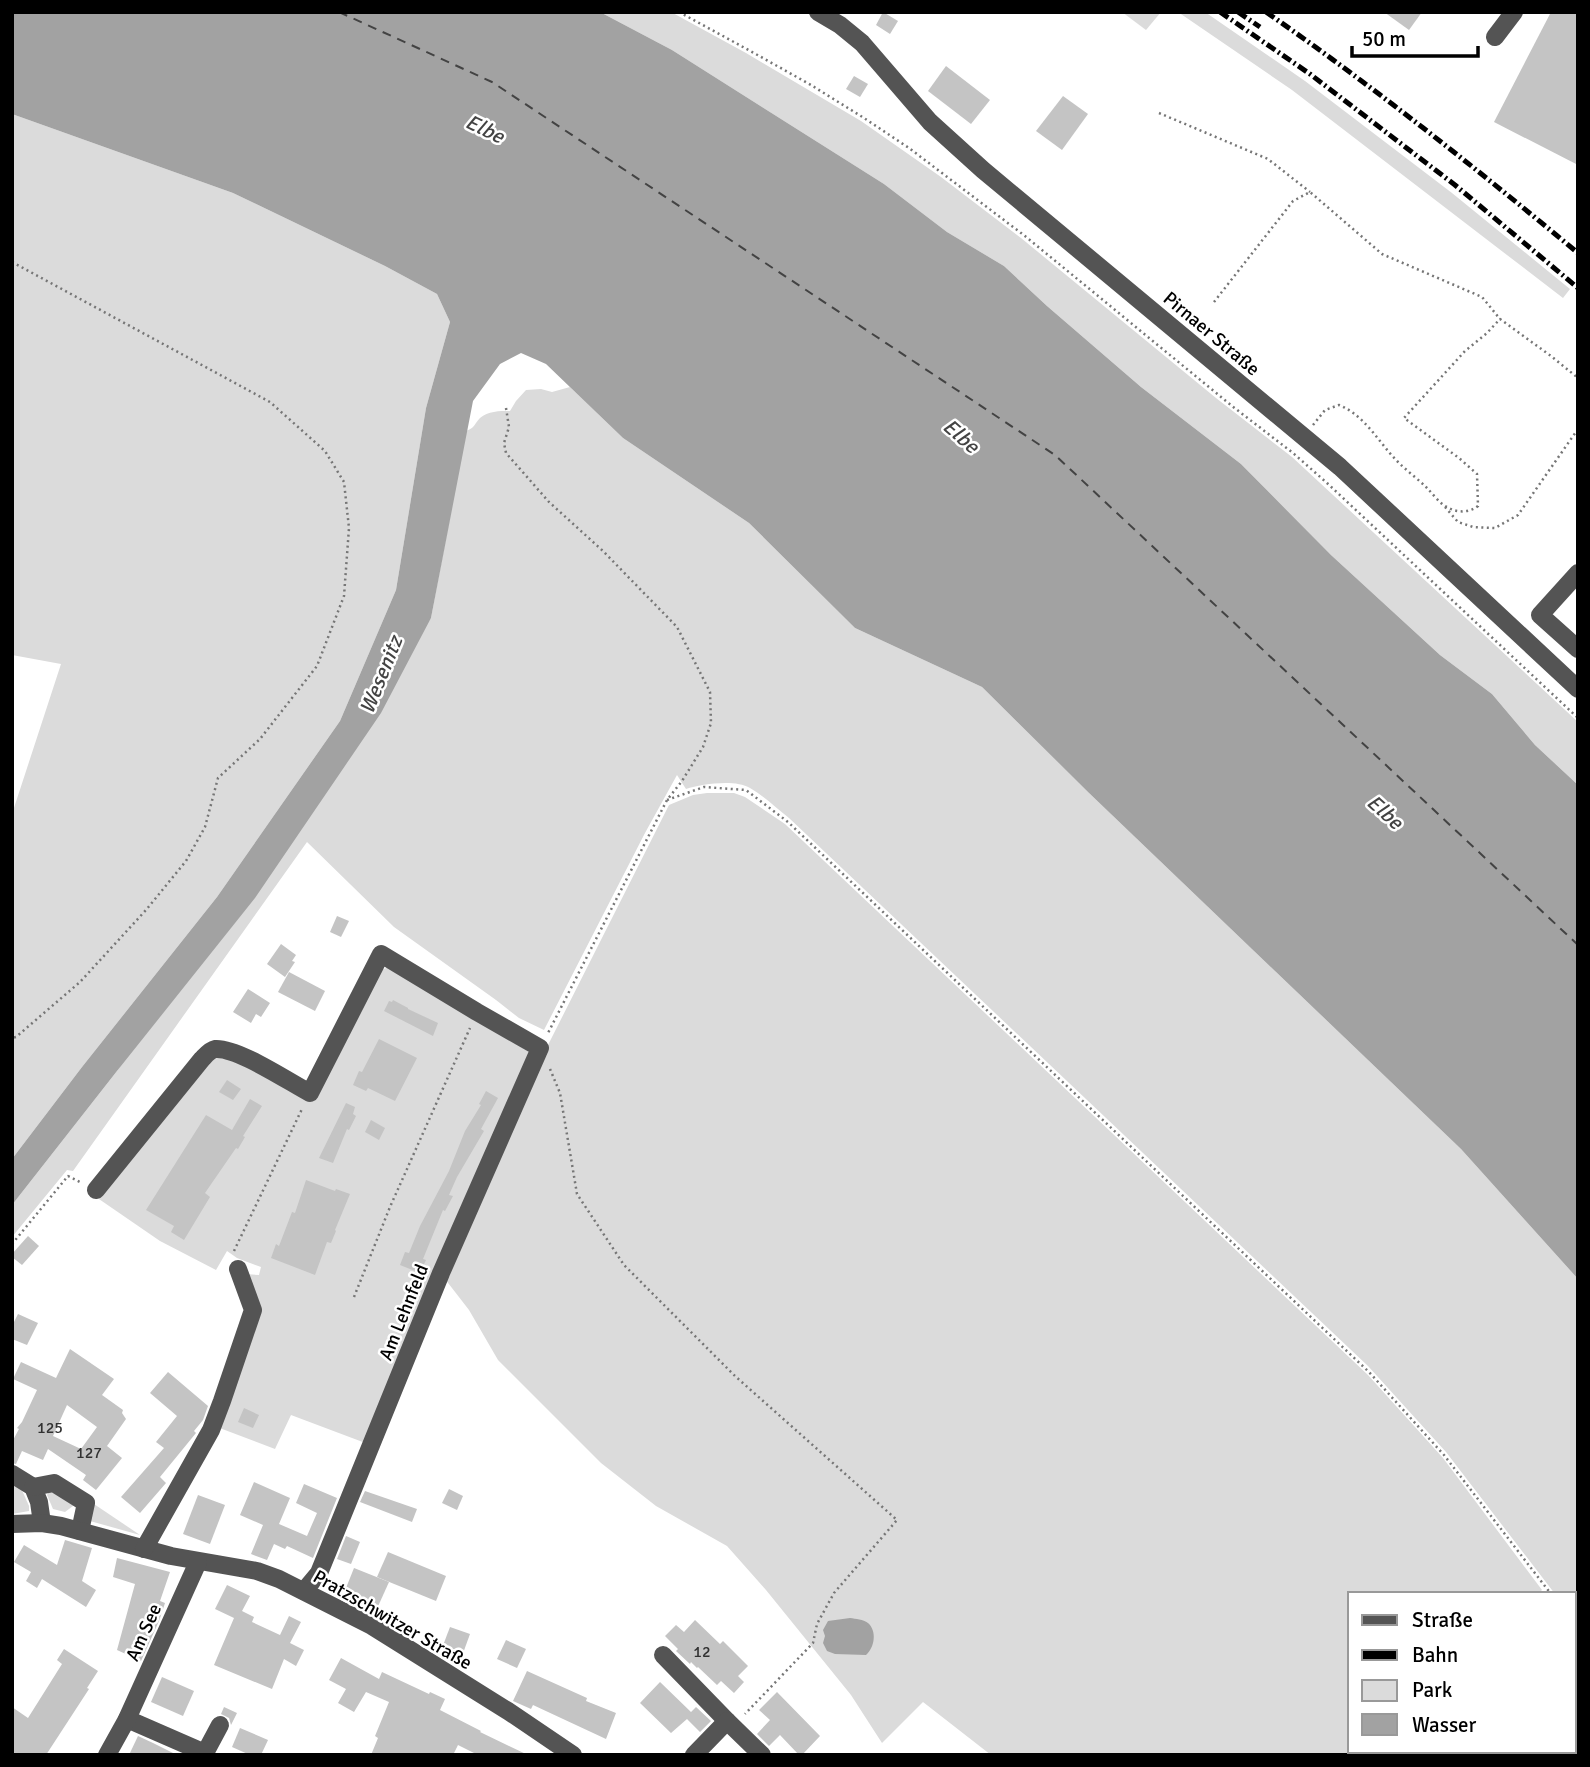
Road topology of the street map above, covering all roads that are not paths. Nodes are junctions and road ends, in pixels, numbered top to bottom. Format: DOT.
graph roads {
  1 [pos="818,12"];
  2 [pos="1514,12"];
  3 [pos="1496,37"];
  4 [pos="1578,573"];
  5 [pos="1578,649"];
  6 [pos="1576,682"];
  7 [pos="96,1190"];
  8 [pos="238,1269"];
  9 [pos="12,1474"];
  10 [pos="33,1487"];
  11 [pos="42,1522"];
  12 [pos="12,1524"];
  13 [pos="80,1531"];
  14 [pos="144,1549"];
  15 [pos="198,1562"];
  16 [pos="304,1591"];
  17 [pos="663,1655"];
  18 [pos="127,1718"];
  19 [pos="730,1724"];
  20 [pos="220,1725"];
  21 [pos="205,1754"];
  22 [pos="107,1755"];
  23 [pos="573,1755"];
  24 [pos="694,1755"];
  25 [pos="762,1755"];
  1 -- 6 [label="street, Pirnaer Straße"];
  2 -- 3 [label="street"];
  4 -- 5 [label="street"];
  7 -- 16 [label="street, Am Lehnfeld"];
  8 -- 14 [label="street"];
  9 -- 10 [label="street"];
  10 -- 11 [label="street"];
  10 -- 13 [label="street"];
  11 -- 12 [label="street, Pratzschwitzer Straße"];
  11 -- 13 [label="street, Pratzschwitzer Straße"];
  13 -- 14 [label="street, Pratzschwitzer Straße"];
  14 -- 15 [label="street, Pratzschwitzer Straße"];
  15 -- 16 [label="street, Pratzschwitzer Straße"];
  15 -- 18 [label="street, Am See"];
  16 -- 23 [label="street, Pratzschwitzer Straße"];
  17 -- 19 [label="street"];
  18 -- 21 [label="street"];
  18 -- 22 [label="street, Am See"];
  19 -- 24 [label="street"];
  19 -- 25 [label="street"];
  20 -- 21 [label="street"];
}
